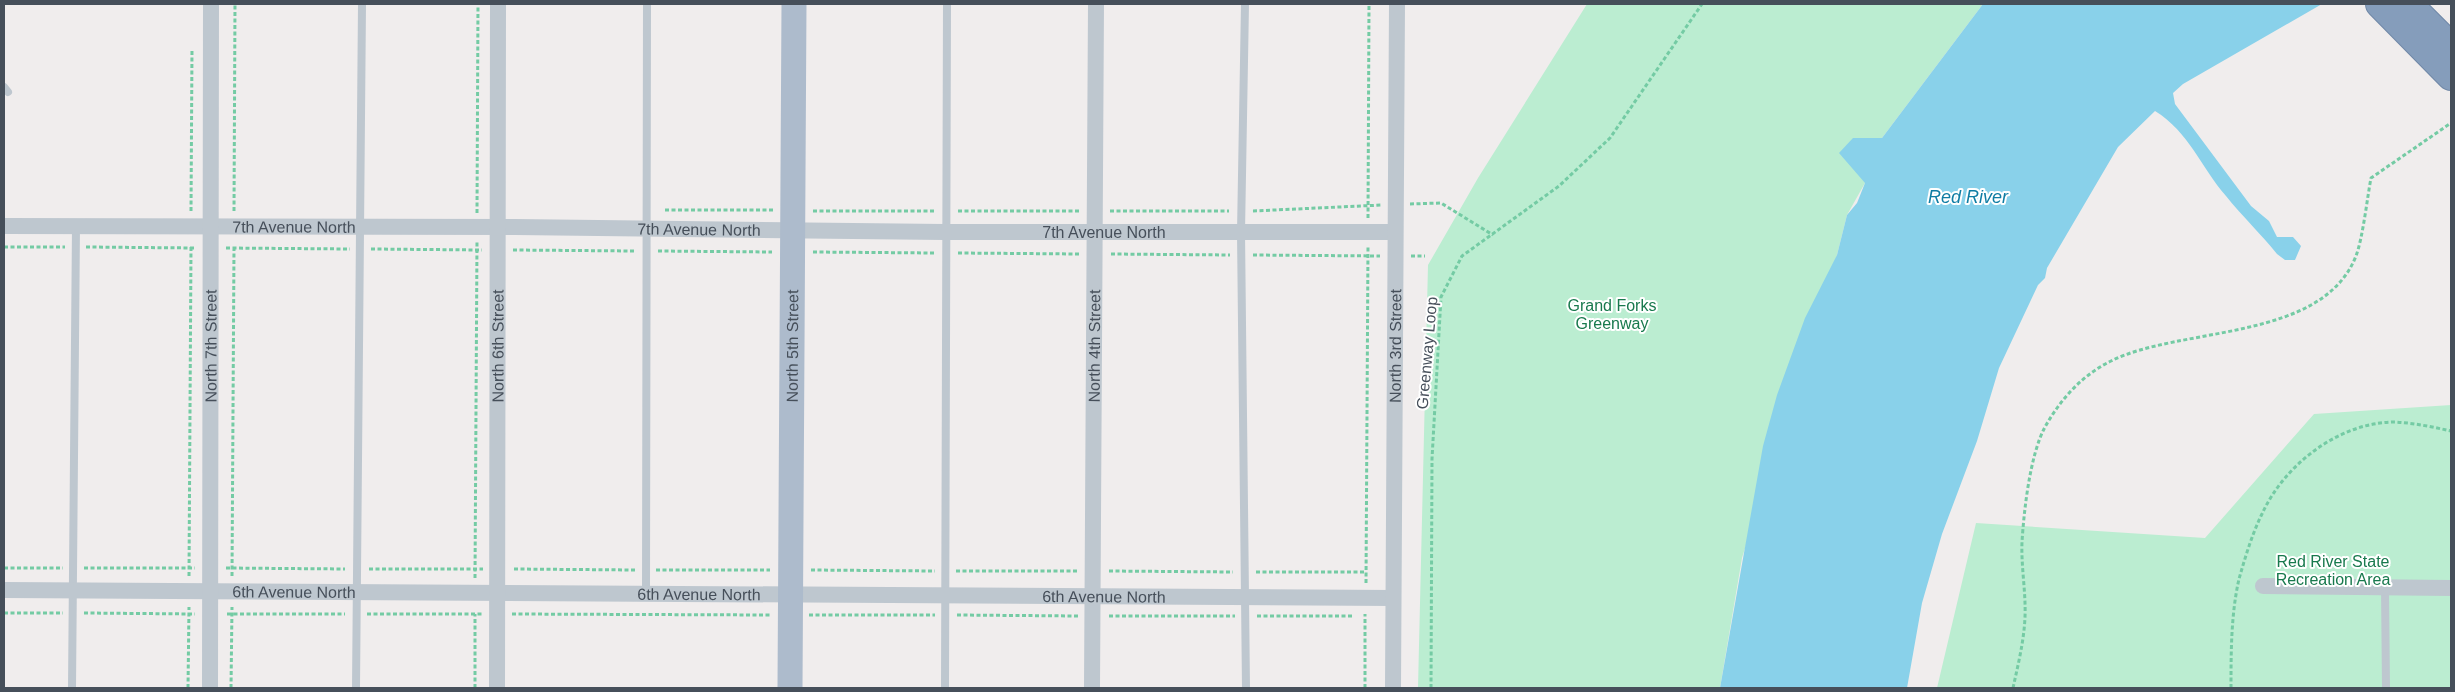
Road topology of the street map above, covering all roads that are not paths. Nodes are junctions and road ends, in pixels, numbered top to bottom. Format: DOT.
graph roads {
  1 [pos="211,4"];
  2 [pos="362,4"];
  3 [pos="498,4"];
  4 [pos="647,4"];
  5 [pos="794,4"];
  6 [pos="947,4"];
  7 [pos="1096,4"];
  8 [pos="1245,4"];
  9 [pos="1397,4"];
  10 [pos="2380,4"];
  11 [pos="2408,4"];
  12 [pos="2451,47"];
  13 [pos="2451,76"];
  14 [pos="211,218"];
  15 [pos="4,226"];
  16 [pos="76,226"];
  17 [pos="359,226"];
  18 [pos="496,226"];
  19 [pos="647,228"];
  20 [pos="792,231"];
  21 [pos="944,232"];
  22 [pos="1095,232"];
  23 [pos="1241,232"];
  24 [pos="1395,232"];
  25 [pos="2263,586"];
  26 [pos="2385,588"];
  27 [pos="2451,588"];
  28 [pos="4,590"];
  29 [pos="73,591"];
  30 [pos="497,592"];
  31 [pos="211,593"];
  32 [pos="358,593"];
  33 [pos="646,594"];
  34 [pos="945,596"];
  35 [pos="1092,596"];
  36 [pos="1246,598"];
  37 [pos="1394,598"];
  38 [pos="791,605"];
  39 [pos="72,688"];
  40 [pos="210,688"];
  41 [pos="356,688"];
  42 [pos="497,688"];
  43 [pos="790,688"];
  44 [pos="945,688"];
  45 [pos="1092,688"];
  46 [pos="1246,688"];
  47 [pos="1393,688"];
  48 [pos="2386,688"];
  1 -- 14 [label="street, North 7th Street"];
  2 -- 17 [label="lane"];
  3 -- 18 [label="street, North 6th Street"];
  4 -- 19 [label="lane"];
  5 -- 20 [label="main road, North 5th Street"];
  6 -- 21 [label="lane"];
  7 -- 22 [label="street, North 4th Street"];
  8 -- 23 [label="lane"];
  9 -- 24 [label="street, North 3rd Street"];
  10 -- 13 [label="highway"];
  11 -- 12 [label="highway"];
  14 -- 16 [label="street, 7th Avenue North"];
  14 -- 17 [label="street, 7th Avenue North"];
  14 -- 31 [label="street, North 7th Street"];
  15 -- 16 [label="street, 7th Avenue North"];
  16 -- 29 [label="lane"];
  17 -- 18 [label="street, 7th Avenue North"];
  17 -- 32 [label="lane"];
  18 -- 19 [label="street, 7th Avenue North"];
  18 -- 30 [label="street, North 6th Street"];
  19 -- 20 [label="street, 7th Avenue North"];
  19 -- 33 [label="lane"];
  20 -- 21 [label="street, 7th Avenue North"];
  20 -- 38 [label="main road, North 5th Street"];
  21 -- 22 [label="street, 7th Avenue North"];
  21 -- 34 [label="lane"];
  22 -- 23 [label="street, 7th Avenue North"];
  22 -- 35 [label="street, North 4th Street"];
  23 -- 24 [label="street, 7th Avenue North"];
  23 -- 36 [label="lane"];
  24 -- 37 [label="street, North 3rd Street"];
  25 -- 26 [label="street"];
  26 -- 27 [label="street"];
  26 -- 48 [label="lane"];
  28 -- 29 [label="street, 6th Avenue North"];
  29 -- 31 [label="street, 6th Avenue North"];
  29 -- 39 [label="lane"];
  30 -- 32 [label="street, 6th Avenue North"];
  30 -- 33 [label="street, 6th Avenue North"];
  30 -- 42 [label="street, North 6th Street"];
  31 -- 32 [label="street, 6th Avenue North"];
  31 -- 40 [label="street, North 7th Street"];
  32 -- 41 [label="lane"];
  33 -- 38 [label="street, 6th Avenue North"];
  34 -- 35 [label="street, 6th Avenue North"];
  34 -- 38 [label="street, 6th Avenue North"];
  34 -- 44 [label="lane"];
  35 -- 36 [label="street, 6th Avenue North"];
  35 -- 45 [label="street, North 4th Street"];
  36 -- 37 [label="street, 6th Avenue North"];
  36 -- 46 [label="lane"];
  37 -- 47 [label="street, North 3rd Street"];
  38 -- 43 [label="main road, North 5th Street"];
}
